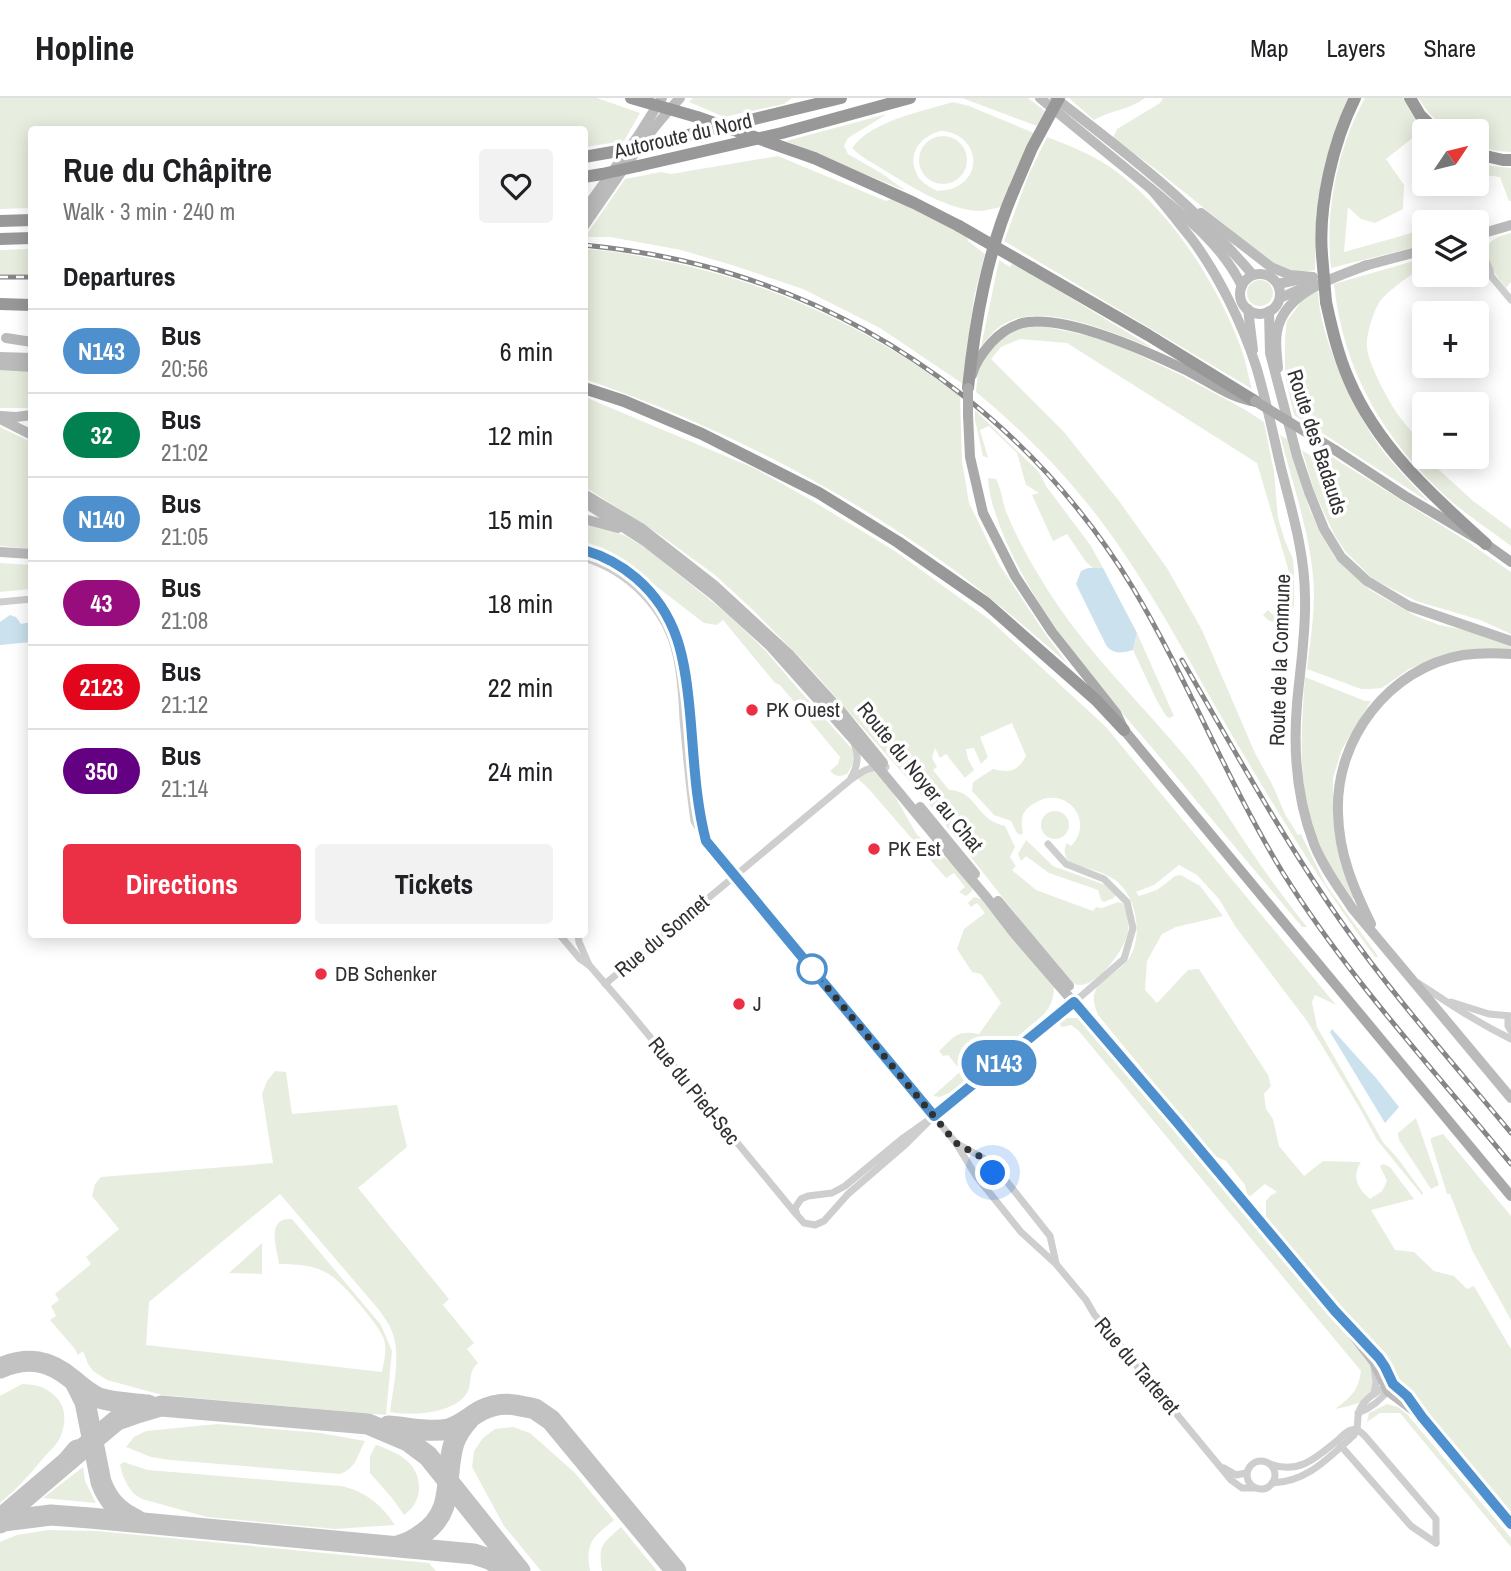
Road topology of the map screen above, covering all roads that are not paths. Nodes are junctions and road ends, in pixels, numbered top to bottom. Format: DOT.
graph roads {
  1 [pos="631,98"];
  2 [pos="662,98"];
  3 [pos="670,98"];
  4 [pos="680,98"];
  5 [pos="841,98"];
  6 [pos="910,98"];
  7 [pos="1040,98"];
  8 [pos="1060,98"];
  9 [pos="1355,98"];
  10 [pos="1410,98"];
  11 [pos="1424,119"];
  12 [pos="659,121"];
  13 [pos="588,156"];
  14 [pos="1489,157"];
  15 [pos="1511,160"];
  16 [pos="588,176"];
  17 [pos="1151,189"];
  18 [pos="1173,193"];
  19 [pos="588,205"];
  20 [pos="28,220"];
  21 [pos="588,220"];
  22 [pos="0,221"];
  23 [pos="1511,225"];
  24 [pos="1489,233"];
  25 [pos="28,238"];
  26 [pos="0,239"];
  27 [pos="1412,253"];
  28 [pos="1367,265"];
  29 [pos="1489,268"];
  30 [pos="1253,275"];
  31 [pos="1491,276"];
  32 [pos="1313,277"];
  33 [pos="1332,279"];
  34 [pos="1278,284"];
  35 [pos="1242,286"];
  36 [pos="1280,298"];
  37 [pos="1511,300"];
  38 [pos="0,304"];
  39 [pos="28,305"];
  40 [pos="1248,309"];
  41 [pos="1269,311"];
  42 [pos="6,338"];
  43 [pos="28,341"];
  44 [pos="0,357"];
  45 [pos="28,358"];
  46 [pos="0,365"];
  47 [pos="1255,365"];
  48 [pos="28,367"];
  49 [pos="968,387"];
  50 [pos="588,389"];
  51 [pos="1278,390"];
  52 [pos="1255,401"];
  53 [pos="28,416"];
  54 [pos="0,418"];
  55 [pos="28,433"];
  56 [pos="588,496"];
  57 [pos="588,505"];
  58 [pos="588,520"];
  59 [pos="646,542"];
  60 [pos="1486,544"];
  61 [pos="0,552"];
  62 [pos="588,552"];
  63 [pos="28,554"];
  64 [pos="588,560"];
  65 [pos="1511,562"];
  66 [pos="28,599"];
  67 [pos="0,602"];
  68 [pos="1511,641"];
  69 [pos="1511,654"];
  70 [pos="1124,730"];
  71 [pos="852,739"];
  72 [pos="882,766"];
  73 [pos="849,781"];
  74 [pos="706,841"];
  75 [pos="1048,845"];
  76 [pos="735,875"];
  77 [pos="562,938"];
  78 [pos="578,938"];
  79 [pos="1377,938"];
  80 [pos="590,966"];
  81 [pos="1409,976"];
  82 [pos="605,984"];
  83 [pos="1441,998"];
  84 [pos="1077,1000"];
  85 [pos="1510,1016"];
  86 [pos="1511,1031"];
  87 [pos="1511,1039"];
  88 [pos="1511,1098"];
  89 [pos="934,1116"];
  90 [pos="956,1143"];
  91 [pos="997,1169"];
  92 [pos="976,1176"];
  93 [pos="1511,1196"];
  94 [pos="797,1215"];
  95 [pos="1056,1264"];
  96 [pos="1335,1311"];
  97 [pos="1374,1362"];
  98 [pos="1389,1387"];
  99 [pos="1374,1394"];
  100 [pos="1358,1413"];
  101 [pos="1358,1430"];
  102 [pos="1341,1446"];
  103 [pos="1270,1464"];
  104 [pos="1221,1466"];
  105 [pos="1247,1473"];
  106 [pos="1272,1483"];
  107 [pos="1256,1488"];
  108 [pos="1511,1524"];
  1 -- 52 [label="highway, bridge"];
  2 -- 19 [label="main road"];
  3 -- 12 [label="main road"];
  4 -- 12 [label="main road"];
  5 -- 13 [label="highway, Autoroute du Nord, bridge"];
  6 -- 16 [label="highway, Autoroute du Nord, bridge"];
  7 -- 17 [label="main road, Route de la Commune"];
  8 -- 18 [label="main road"];
  8 -- 49 [label="highway, bridge"];
  9 -- 60 [label="highway, bridge"];
  10 -- 11 [label="highway"];
  12 -- 21 [label="main road"];
  14 -- 15 [label="highway"];
  17 -- 35 [label="main road, Route de la Commune"];
  17 -- 47 [label="main road, Route de la Commune"];
  18 -- 30 [label="main road"];
  18 -- 32 [label="main road"];
  20 -- 22 [label="highway"];
  23 -- 24 [label="main road"];
  25 -- 26 [label="highway"];
  27 -- 28 [label="main road"];
  28 -- 32 [label="main road"];
  28 -- 33 [label="main road"];
  29 -- 31 [label="street"];
  30 -- 34 [label="main road"];
  30 -- 35 [label="main road"];
  31 -- 37 [label="street"];
  32 -- 34 [label="main road"];
  33 -- 36 [label="main road"];
  33 -- 51 [label="main road"];
  34 -- 36 [label="main road"];
  35 -- 40 [label="main road"];
  36 -- 41 [label="main road"];
  38 -- 39 [label="highway"];
  40 -- 41 [label="main road"];
  40 -- 47 [label="main road"];
  41 -- 51 [label="main road, Route des Badauds"];
  42 -- 43 [label="main road"];
  44 -- 45 [label="main road"];
  46 -- 48 [label="main road"];
  47 -- 79 [label="main road, Route de la Commune"];
  49 -- 52 [label="main road"];
  49 -- 70 [label="main road, bridge"];
  50 -- 70 [label="highway"];
  51 -- 68 [label="main road, Route des Badauds"];
  52 -- 60 [label="main road, bridge"];
  53 -- 54 [label="main road"];
  54 -- 55 [label="main road"];
  56 -- 72 [label="main road, Route du Noyer au Chat"];
  57 -- 59 [label="main road, Route du Noyer au Chat"];
  58 -- 59 [label="main road"];
  59 -- 71 [label="main road, Route du Noyer au Chat"];
  60 -- 65 [label="main road"];
  61 -- 63 [label="main road"];
  62 -- 74 [label="street"];
  64 -- 74 [label="street"];
  66 -- 67 [label="street"];
  69 -- 79 [label="main road"];
  70 -- 93 [label="main road"];
  71 -- 72 [label="main road, Route du Noyer au Chat"];
  71 -- 73 [label="street"];
  72 -- 73 [label="street, Rue du Sonnet"];
  72 -- 84 [label="main road, Route du Noyer au Chat"];
  73 -- 76 [label="street, Rue du Sonnet"];
  74 -- 76 [label="street, Rue du Tarteret"];
  75 -- 84 [label="street"];
  76 -- 82 [label="street, Rue du Sonnet"];
  76 -- 89 [label="street, Rue du Tarteret"];
  77 -- 80 [label="street"];
  78 -- 80 [label="street"];
  79 -- 81 [label="main road, Route de la Commune"];
  80 -- 82 [label="street, Rue du Pied-Sec"];
  81 -- 83 [label="street"];
  81 -- 88 [label="main road, Route de la Commune"];
  82 -- 94 [label="street, Rue du Pied-Sec"];
  83 -- 85 [label="street"];
  83 -- 87 [label="street"];
  84 -- 89 [label="street"];
  84 -- 96 [label="main road, Route du Noyer au Chat"];
  85 -- 86 [label="street"];
  89 -- 90 [label="street, Rue du Tarteret"];
  89 -- 94 [label="street"];
  89 -- 94 [label="street"];
  90 -- 91 [label="street, Rue du Tarteret"];
  90 -- 92 [label="street, Rue du Tarteret"];
  91 -- 92 [label="street"];
  91 -- 95 [label="street, Rue du Tarteret"];
  92 -- 95 [label="street, Rue du Tarteret"];
  95 -- 104 [label="street, Rue du Tarteret"];
  96 -- 97 [label="main road, Route du Noyer au Chat"];
  96 -- 98 [label="main road, Route du Noyer au Chat"];
  97 -- 98 [label="main road, Route du Noyer au Chat"];
  97 -- 99 [label="street"];
  98 -- 99 [label="street"];
  98 -- 100 [label="street"];
  98 -- 108 [label="main road, Route du Noyer au Chat"];
  99 -- 100 [label="street"];
  100 -- 101 [label="street"];
  101 -- 102 [label="street"];
  101 -- 102 [label="street"];
  101 -- 103 [label="street"];
  102 -- 106 [label="street"];
  103 -- 105 [label="street"];
  103 -- 106 [label="street"];
  104 -- 105 [label="street"];
  104 -- 107 [label="street, Rue du Tarteret"];
  105 -- 107 [label="street"];
  106 -- 107 [label="street"];
}
